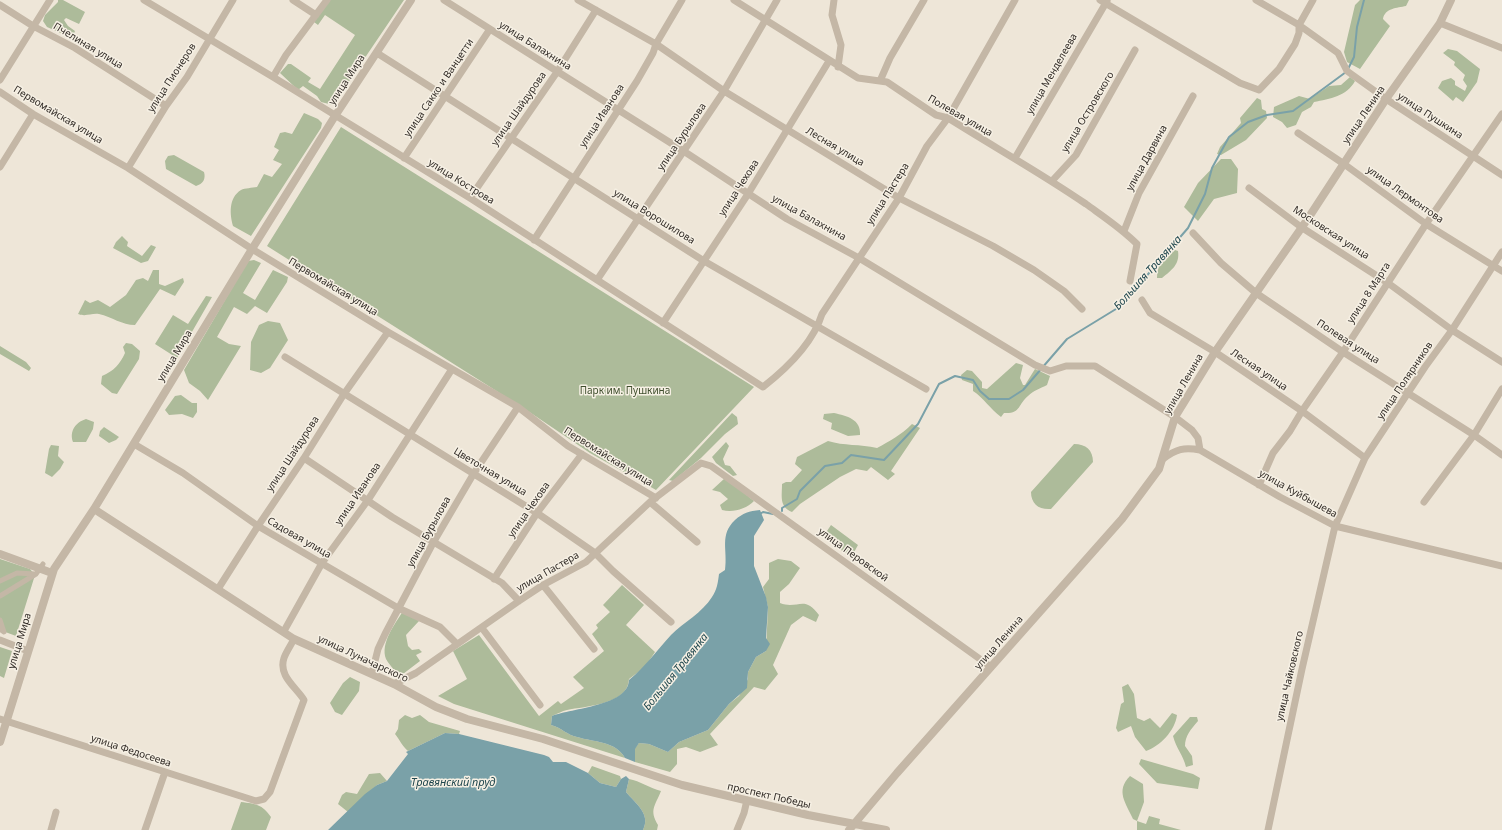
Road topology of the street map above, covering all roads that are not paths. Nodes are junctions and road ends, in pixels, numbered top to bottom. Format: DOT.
graph roads {
  1 [pos="50,0"];
  2 [pos="144,0"];
  3 [pos="233,0"];
  4 [pos="293,0"];
  5 [pos="327,0"];
  6 [pos="411,0"];
  7 [pos="444,0"];
  8 [pos="578,0"];
  9 [pos="682,0"];
  10 [pos="734,0"];
  11 [pos="777,0"];
  12 [pos="834,0"];
  13 [pos="924,0"];
  14 [pos="1015,0"];
  15 [pos="1256,0"];
  16 [pos="1313,0"];
  17 [pos="1451,0"];
  18 [pos="1104,1"];
  19 [pos="0,5"];
  20 [pos="596,10"];
  21 [pos="316,15"];
  22 [pos="765,20"];
  23 [pos="1440,23"];
  24 [pos="1299,25"];
  25 [pos="34,26"];
  26 [pos="490,29"];
  27 [pos="209,39"];
  28 [pos="656,44"];
  29 [pos="1502,48"];
  30 [pos="1135,50"];
  31 [pos="377,53"];
  32 [pos="829,61"];
  33 [pos="838,67"];
  34 [pos="557,72"];
  35 [pos="273,77"];
  36 [pos="0,80"];
  37 [pos="880,82"];
  38 [pos="724,91"];
  39 [pos="0,92"];
  40 [pos="1193,96"];
  41 [pos="446,97"];
  42 [pos="1386,99"];
  43 [pos="166,106"];
  44 [pos="618,110"];
  45 [pos="33,114"];
  46 [pos="1502,114"];
  47 [pos="335,116"];
  48 [pos="948,118"];
  49 [pos="788,130"];
  50 [pos="1298,133"];
  51 [pos="511,138"];
  52 [pos="684,152"];
  53 [pos="1474,156"];
  54 [pos="404,158"];
  55 [pos="1015,158"];
  56 [pos="1344,164"];
  57 [pos="0,167"];
  58 [pos="128,168"];
  59 [pos="1502,175"];
  60 [pos="574,178"];
  61 [pos="1052,181"];
  62 [pos="1248,188"];
  63 [pos="748,194"];
  64 [pos="470,198"];
  65 [pos="899,198"];
  66 [pos="638,218"];
  67 [pos="1426,224"];
  68 [pos="1301,227"];
  69 [pos="1124,231"];
  70 [pos="1193,233"];
  71 [pos="534,240"];
  72 [pos="252,249"];
  73 [pos="1502,252"];
  74 [pos="859,258"];
  75 [pos="704,260"];
  76 [pos="1494,265"];
  77 [pos="1502,271"];
  78 [pos="597,280"];
  79 [pos="1130,281"];
  80 [pos="1388,283"];
  81 [pos="1256,293"];
  82 [pos="1142,300"];
  83 [pos="1082,310"];
  84 [pos="663,323"];
  85 [pos="818,327"];
  86 [pos="1452,330"];
  87 [pos="388,332"];
  88 [pos="1215,352"];
  89 [pos="1343,352"];
  90 [pos="285,357"];
  91 [pos="1502,362"];
  92 [pos="452,369"];
  93 [pos="763,387"];
  94 [pos="926,389"];
  95 [pos="1502,389"];
  96 [pos="1409,393"];
  97 [pos="344,394"];
  98 [pos="518,408"];
  99 [pos="1302,411"];
  100 [pos="1175,418"];
  101 [pos="409,435"];
  102 [pos="1474,435"];
  103 [pos="134,444"];
  104 [pos="1200,450"];
  105 [pos="582,454"];
  106 [pos="1502,455"];
  107 [pos="304,458"];
  108 [pos="1365,458"];
  109 [pos="1163,459"];
  110 [pos="701,463"];
  111 [pos="474,473"];
  112 [pos="1259,485"];
  113 [pos="368,500"];
  114 [pos="653,500"];
  115 [pos="1424,502"];
  116 [pos="94,509"];
  117 [pos="537,513"];
  118 [pos="258,526"];
  119 [pos="1335,526"];
  120 [pos="697,542"];
  121 [pos="433,543"];
  122 [pos="595,553"];
  123 [pos="0,554"];
  124 [pos="322,563"];
  125 [pos="1502,566"];
  126 [pos="40,569"];
  127 [pos="52,573"];
  128 [pos="494,579"];
  129 [pos="0,581"];
  130 [pos="543,585"];
  131 [pos="218,589"];
  132 [pos="0,596"];
  133 [pos="519,601"];
  134 [pos="398,608"];
  135 [pos="0,620"];
  136 [pos="671,622"];
  137 [pos="482,628"];
  138 [pos="0,629"];
  139 [pos="284,631"];
  140 [pos="294,639"];
  141 [pos="0,640"];
  142 [pos="457,644"];
  143 [pos="594,649"];
  144 [pos="28,650"];
  145 [pos="991,667"];
  146 [pos="372,674"];
  147 [pos="394,684"];
  148 [pos="540,705"];
  149 [pos="3,720"];
  150 [pos="0,742"];
  151 [pos="165,772"];
  152 [pos="649,774"];
  153 [pos="747,800"];
  154 [pos="56,812"];
  155 [pos="851,826"];
  156 [pos="51,830"];
  157 [pos="145,830"];
  158 [pos="737,830"];
  159 [pos="886,830"];
  160 [pos="1268,830"];
  1 -- 25 [label="street"];
  2 -- 27 [label="street, улица Кострова"];
  3 -- 27 [label="street, улица Пионеров"];
  4 -- 21 [label="street"];
  5 -- 21 [label="street"];
  6 -- 31 [label="street, улица Мира"];
  7 -- 26 [label="street, улица Балахнина"];
  8 -- 20 [label="street, Лесная улица"];
  9 -- 28 [label="street, улица Иванова"];
  10 -- 22 [label="street, Полевая улица"];
  11 -- 22 [label="street, улица Бурылова"];
  12 -- 33 [label="street"];
  13 -- 37 [label="street"];
  14 -- 48 [label="street, улица Пастера"];
  15 -- 24 [label="street, улица Пушкина"];
  16 -- 24 [label="street"];
  17 -- 23 [label="street, улица Ленина"];
  18 -- 24 [label="street"];
  18 -- 55 [label="street, улица Менделеева"];
  19 -- 25 [label="street, Пчелиная улица"];
  20 -- 28 [label="street, Лесная улица"];
  20 -- 34 [label="street, улица Шайдурова"];
  21 -- 35 [label="street"];
  22 -- 32 [label="street, Полевая улица"];
  22 -- 38 [label="street, улица Бурылова"];
  23 -- 29 [label="street"];
  23 -- 42 [label="street, улица Ленина"];
  24 -- 42 [label="street, улица Пушкина"];
  25 -- 36 [label="street"];
  25 -- 43 [label="street, Пчелиная улица"];
  26 -- 34 [label="street, улица Балахнина"];
  26 -- 41 [label="street, улица Сакко и Ванцетти"];
  27 -- 35 [label="street, улица Кострова"];
  27 -- 43 [label="street, улица Пионеров"];
  28 -- 38 [label="street, Лесная улица"];
  28 -- 44 [label="street, улица Иванова"];
  30 -- 61 [label="street, улица Островского"];
  31 -- 41 [label="street, улица Ворошилова"];
  31 -- 47 [label="street, улица Мира"];
  32 -- 33 [label="street, Полевая улица"];
  32 -- 49 [label="street, улица Чехова"];
  33 -- 37 [label="street, Полевая улица"];
  34 -- 44 [label="street, улица Балахнина"];
  34 -- 51 [label="street, улица Шайдурова"];
  35 -- 47 [label="street, улица Кострова"];
  37 -- 48 [label="street, Полевая улица"];
  38 -- 49 [label="street, Лесная улица"];
  38 -- 52 [label="street, улица Бурылова"];
  39 -- 45 [label="street, Первомайская улица"];
  40 -- 69 [label="street, улица Дарвина"];
  41 -- 51 [label="street, улица Ворошилова"];
  41 -- 54 [label="street, улица Сакко и Ванцетти"];
  42 -- 53 [label="street, улица Пушкина"];
  42 -- 56 [label="street, улица Ленина"];
  43 -- 58 [label="street, улица Пионеров"];
  44 -- 52 [label="street, улица Балахнина"];
  44 -- 60 [label="street, улица Иванова"];
  45 -- 57 [label="street"];
  45 -- 58 [label="street, Первомайская улица"];
  46 -- 53 [label="street, улица 8 Марта"];
  47 -- 54 [label="street, улица Кострова"];
  47 -- 72 [label="street, улица Мира"];
  48 -- 55 [label="street, Полевая улица"];
  48 -- 65 [label="street, улица Пастера"];
  49 -- 63 [label="street, улица Чехова"];
  49 -- 65 [label="street, Лесная улица"];
  50 -- 56 [label="street, улица Лермонтова"];
  51 -- 60 [label="street, улица Ворошилова"];
  51 -- 64 [label="street, улица Шайдурова"];
  52 -- 63 [label="street, улица Балахнина"];
  52 -- 66 [label="street, улица Бурылова"];
  53 -- 59 [label="street, улица Пушкина"];
  53 -- 67 [label="street, улица 8 Марта"];
  54 -- 64 [label="street, улица Кострова"];
  55 -- 61 [label="street, Полевая улица"];
  56 -- 67 [label="street, улица Лермонтова"];
  56 -- 68 [label="street, улица Ленина"];
  58 -- 72 [label="street, Первомайская улица"];
  60 -- 66 [label="street, улица Ворошилова"];
  60 -- 71 [label="street, улица Иванова"];
  61 -- 69 [label="street, Полевая улица"];
  62 -- 68 [label="street, Московская улица"];
  63 -- 74 [label="street, улица Балахнина"];
  63 -- 75 [label="street, улица Чехова"];
  64 -- 71 [label="street, улица Кострова"];
  65 -- 74 [label="street, улица Пастера"];
  65 -- 83 [label="street, Лесная улица"];
  66 -- 75 [label="street, улица Ворошилова"];
  66 -- 78 [label="street, улица Бурылова"];
  67 -- 76 [label="street, улица Лермонтова"];
  67 -- 80 [label="street, улица 8 Марта"];
  68 -- 80 [label="street, Московская улица"];
  68 -- 81 [label="street, улица Ленина"];
  69 -- 79 [label="street, Полевая улица"];
  70 -- 81 [label="street, Полевая улица"];
  71 -- 78 [label="street, улица Кострова"];
  72 -- 87 [label="street, Первомайская улица"];
  72 -- 103 [label="street, улица Мира"];
  73 -- 76 [label="street, улица Полярников"];
  74 -- 85 [label="street, улица Пастера"];
  74 -- 100 [label="street, улица Балахнина"];
  75 -- 84 [label="street, улица Чехова"];
  75 -- 85 [label="street, улица Ворошилова"];
  76 -- 77 [label="street, улица Лермонтова"];
  76 -- 86 [label="street, улица Полярников"];
  78 -- 84 [label="street, улица Кострова"];
  80 -- 86 [label="street, Московская улица"];
  80 -- 89 [label="street, улица 8 Марта"];
  81 -- 88 [label="street, улица Ленина"];
  81 -- 89 [label="street, Полевая улица"];
  82 -- 88 [label="street, Лесная улица"];
  84 -- 93 [label="street, улица Кострова"];
  85 -- 93 [label="street, улица Пастера"];
  85 -- 94 [label="street, улица Ворошилова"];
  86 -- 91 [label="street, Московская улица"];
  86 -- 96 [label="street, улица Полярников"];
  87 -- 92 [label="street, Первомайская улица"];
  87 -- 97 [label="street, улица Шайдурова"];
  88 -- 99 [label="street, Лесная улица"];
  88 -- 100 [label="street, улица Ленина"];
  89 -- 96 [label="street, Полевая улица"];
  89 -- 99 [label="street, улица 8 Марта"];
  90 -- 97 [label="street, Цветочная улица"];
  92 -- 98 [label="street, Первомайская улица"];
  92 -- 101 [label="street, улица Иванова"];
  95 -- 102 [label="street"];
  96 -- 102 [label="street, Полевая улица"];
  96 -- 108 [label="street, улица Полярников"];
  97 -- 101 [label="street, Цветочная улица"];
  97 -- 107 [label="street, улица Шайдурова"];
  98 -- 105 [label="street, Первомайская улица"];
  98 -- 111 [label="street, улица Бурылова"];
  99 -- 108 [label="street, Лесная улица"];
  99 -- 112 [label="street, улица 8 Марта"];
  100 -- 104 [label="street, улица Балахнина"];
  100 -- 109 [label="street, улица Ленина"];
  101 -- 111 [label="street, Цветочная улица"];
  101 -- 113 [label="street, улица Иванова"];
  102 -- 106 [label="street, Полевая улица"];
  102 -- 115 [label="street"];
  103 -- 116 [label="street, улица Мира"];
  103 -- 118 [label="street, Садовая улица"];
  104 -- 109 [label="street, улица Куйбышева"];
  104 -- 112 [label="street, улица Куйбышева"];
  105 -- 114 [label="street, Первомайская улица"];
  105 -- 117 [label="street, улица Чехова"];
  107 -- 113 [label="street"];
  107 -- 118 [label="street, улица Шайдурова"];
  108 -- 119 [label="street, улица Полярников"];
  109 -- 145 [label="street, улица Ленина"];
  110 -- 114 [label="street, улица Пастера"];
  110 -- 145 [label="street, улица Перовской"];
  111 -- 117 [label="street, Цветочная улица"];
  111 -- 121 [label="street, улица Бурылова"];
  112 -- 119 [label="street, улица Куйбышева"];
  113 -- 121 [label="street"];
  113 -- 124 [label="street, улица Иванова"];
  114 -- 120 [label="street, Первомайская улица"];
  114 -- 122 [label="street, улица Пастера"];
  116 -- 127 [label="street, улица Мира"];
  116 -- 131 [label="street, улица Луначарского"];
  117 -- 122 [label="street, Цветочная улица"];
  117 -- 128 [label="street, улица Чехова"];
  118 -- 124 [label="street, Садовая улица"];
  118 -- 131 [label="street, улица Шайдурова"];
  119 -- 125 [label="street, улица Куйбышева"];
  119 -- 160 [label="street, улица Чайковского"];
  121 -- 128 [label="street"];
  121 -- 134 [label="street, улица Бурылова"];
  122 -- 130 [label="street, улица Пастера"];
  122 -- 136 [label="street, Цветочная улица"];
  123 -- 126 [label="street"];
  124 -- 134 [label="street, Садовая улица"];
  124 -- 139 [label="street, улица Иванова"];
  126 -- 127 [label="street"];
  126 -- 129 [label="street"];
  126 -- 132 [label="street"];
  127 -- 144 [label="street, улица Мира"];
  128 -- 133 [label="street"];
  130 -- 133 [label="street, улица Пастера"];
  130 -- 143 [label="street"];
  131 -- 139 [label="street, улица Луначарского"];
  133 -- 137 [label="street, улица Пастера"];
  134 -- 142 [label="street, Садовая улица"];
  134 -- 146 [label="street, улица Бурылова"];
  135 -- 138 [label="street"];
  137 -- 142 [label="street, улица Пастера"];
  137 -- 148 [label="street"];
  139 -- 140 [label="street, улица Луначарского"];
  140 -- 146 [label="street, улица Луначарского"];
  140 -- 151 [label="street, улица Федосеева"];
  141 -- 144 [label="street"];
  142 -- 147 [label="street, улица Пастера"];
  144 -- 149 [label="street, улица Мира"];
  145 -- 155 [label="street, улица Ленина"];
  146 -- 147 [label="street, улица Луначарского"];
  147 -- 152 [label="street, улица Луначарского"];
  149 -- 150 [label="street, улица Мира"];
  149 -- 151 [label="street, улица Федосеева"];
  151 -- 157 [label="street"];
  152 -- 153 [label="street, проспект Победы"];
  153 -- 155 [label="street, проспект Победы"];
  153 -- 158 [label="street"];
  154 -- 156 [label="street"];
  155 -- 159 [label="street, проспект Победы"];
}
